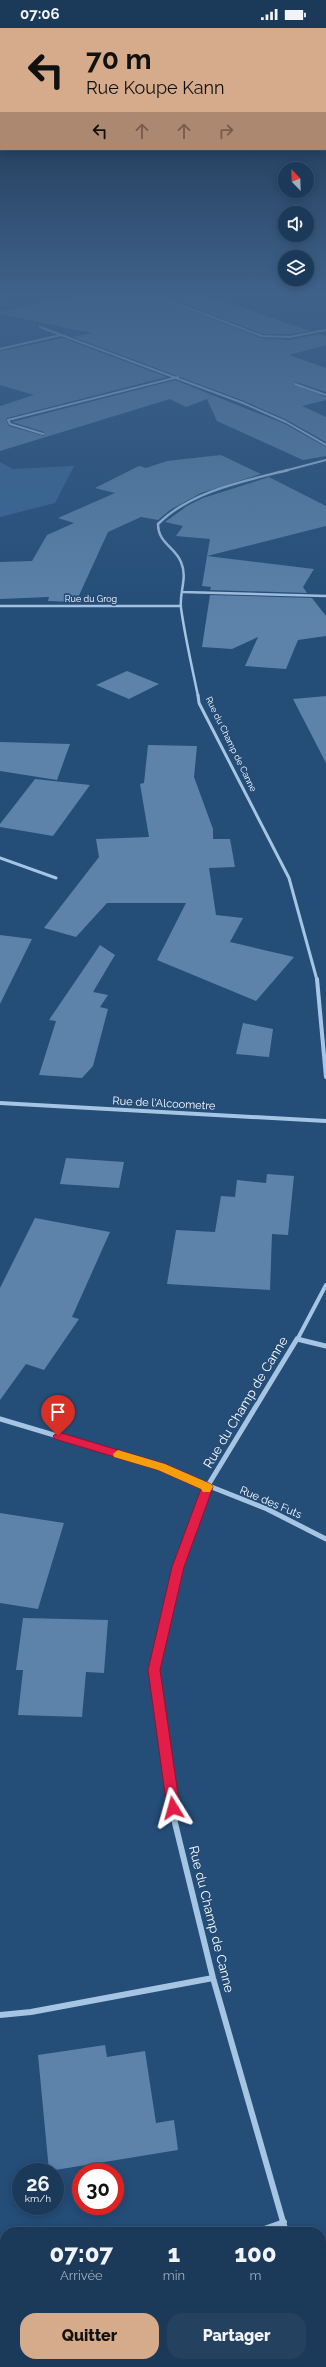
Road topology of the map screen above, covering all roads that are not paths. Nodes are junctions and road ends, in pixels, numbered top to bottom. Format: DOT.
graph roads {
  1 [pos="83,401"];
  2 [pos="240,401"];
  3 [pos="43,434"];
  4 [pos="326,445"];
  5 [pos="326,460"];
  6 [pos="183,592"];
  7 [pos="326,596"];
  8 [pos="0,606"];
  9 [pos="181,606"];
  10 [pos="0,858"];
  11 [pos="56,878"];
  12 [pos="326,1077"];
  13 [pos="0,1103"];
  14 [pos="326,1121"];
  15 [pos="326,1285"];
  16 [pos="297,1339"];
  17 [pos="326,1346"];
  18 [pos="0,1419"];
  19 [pos="207,1487"];
  20 [pos="326,1539"];
  21 [pos="213,1978"];
  22 [pos="0,2015"];
  23 [pos="284,2222"];
  24 [pos="270,2227"];
  25 [pos="285,2227"];
  1 -- 3 [label="street"];
  2 -- 4 [label="street"];
  5 -- 6 [label="street, Rue du Champ de Canne"];
  6 -- 7 [label="street"];
  6 -- 9 [label="street, Rue du Champ de Canne"];
  8 -- 9 [label="street, Rue du Grog"];
  9 -- 12 [label="street, Rue du Champ de Canne"];
  10 -- 11 [label="street"];
  13 -- 14 [label="street, Rue de l'Alcoometre"];
  15 -- 16 [label="street, Rue du Champ de Canne"];
  16 -- 17 [label="street"];
  16 -- 19 [label="street, Rue du Champ de Canne"];
  18 -- 19 [label="street, Rue des Futs"];
  19 -- 20 [label="street, Rue des Futs"];
  19 -- 21 [label="street, Rue du Champ de Canne"];
  21 -- 22 [label="street"];
  21 -- 23 [label="street, Rue du Champ de Canne"];
  23 -- 24 [label="street"];
  23 -- 25 [label="street, Rue du Champ de Canne"];
}
